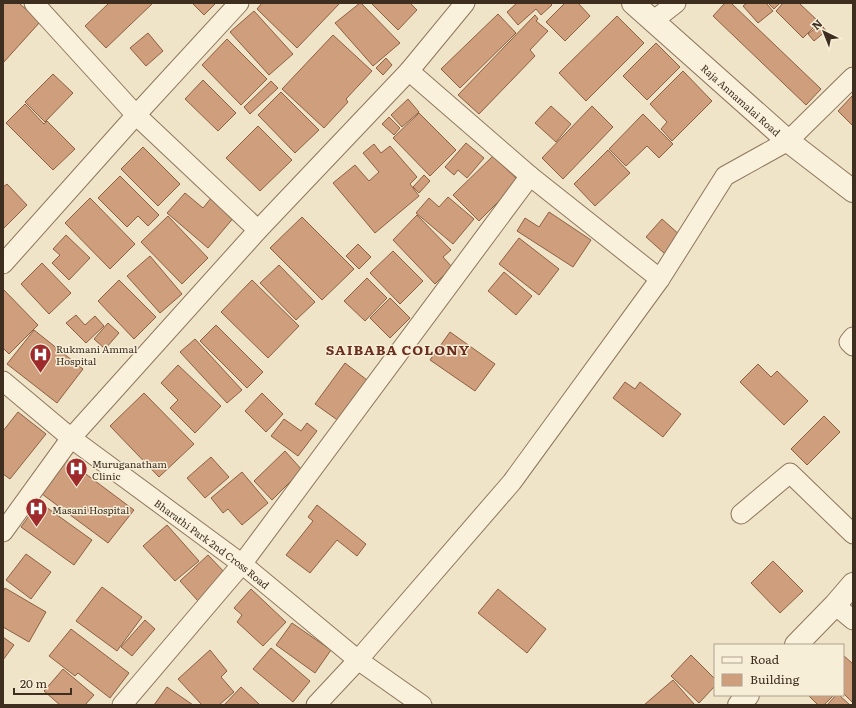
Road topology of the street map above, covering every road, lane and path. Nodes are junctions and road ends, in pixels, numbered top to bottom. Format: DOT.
graph roads {
  1 [pos="34,3"];
  2 [pos="239,3"];
  3 [pos="465,3"];
  4 [pos="633,3"];
  5 [pos="676,3"];
  6 [pos="653,21"];
  7 [pos="409,70"];
  8 [pos="853,77"];
  9 [pos="136,114"];
  10 [pos="788,141"];
  11 [pos="530,176"];
  12 [pos="853,191"];
  13 [pos="258,230"];
  14 [pos="3,264"];
  15 [pos="660,279"];
  16 [pos="853,337"];
  17 [pos="853,346"];
  18 [pos="3,381"];
  19 [pos="71,438"];
  20 [pos="741,514"];
  21 [pos="3,532"];
  22 [pos="853,534"];
  23 [pos="242,564"];
  24 [pos="853,584"];
  25 [pos="835,605"];
  26 [pos="853,620"];
  27 [pos="797,644"];
  28 [pos="358,660"];
  29 [pos="747,696"];
  30 [pos="122,705"];
  31 [pos="316,705"];
  32 [pos="422,705"];
  33 [pos="739,705"];
  1 -- 9 [label="street"];
  2 -- 9 [label="street"];
  3 -- 7 [label="street"];
  4 -- 6 [label="street, Raja Annamalai Road"];
  5 -- 6 [label="street"];
  6 -- 10 [label="street, Raja Annamalai Road"];
  7 -- 11 [label="street"];
  7 -- 13 [label="street"];
  8 -- 10 [label="street"];
  9 -- 13 [label="street"];
  9 -- 14 [label="street"];
  10 -- 12 [label="street, Raja Annamalai Road"];
  10 -- 15 [label="street"];
  11 -- 15 [label="street"];
  11 -- 23 [label="street"];
  13 -- 19 [label="street"];
  15 -- 28 [label="street"];
  16 -- 17 [label="street"];
  18 -- 19 [label="street, Bharathi Park 2nd Cross Road"];
  19 -- 21 [label="street"];
  19 -- 23 [label="street, Bharathi Park 2nd Cross Road"];
  20 -- 22 [label="street"];
  23 -- 28 [label="street, Bharathi Park 2nd Cross Road"];
  23 -- 30 [label="street"];
  24 -- 25 [label="street"];
  25 -- 26 [label="street"];
  25 -- 27 [label="street"];
  28 -- 31 [label="street"];
  28 -- 32 [label="street, Bharathi Park 2nd Cross Road"];
  29 -- 33 [label="street"];
}
